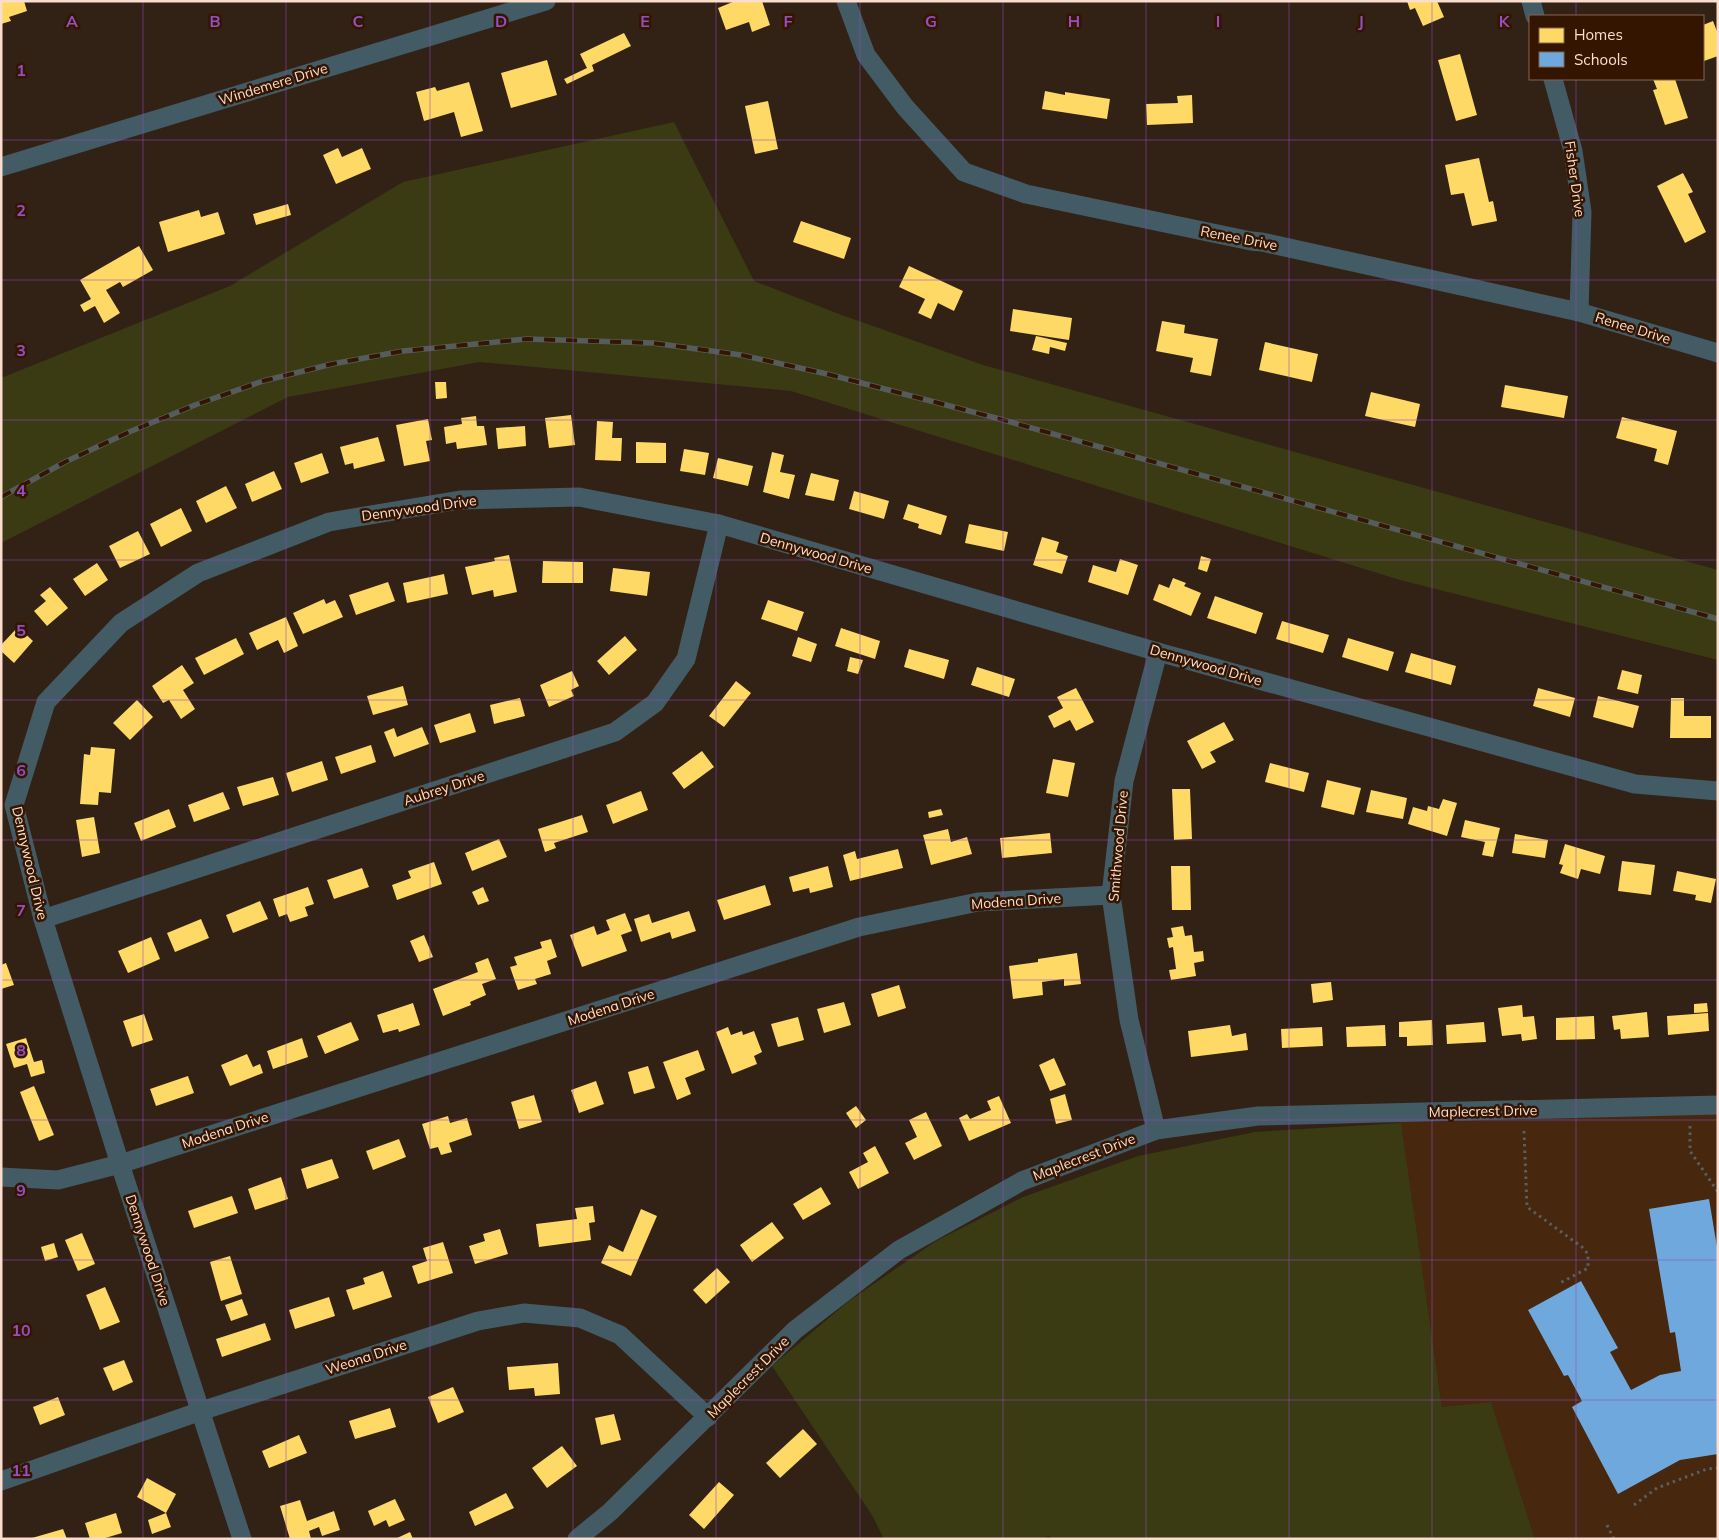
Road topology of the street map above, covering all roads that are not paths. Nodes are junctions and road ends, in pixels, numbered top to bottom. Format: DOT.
graph roads {
  1 [pos="546,1"];
  2 [pos="846,1"];
  3 [pos="1531,1"];
  4 [pos="1535,15"];
  5 [pos="1553,80"];
  6 [pos="1,166"];
  7 [pos="1579,312"];
  8 [pos="1718,353"];
  9 [pos="719,524"];
  10 [pos="1158,652"];
  11 [pos="1718,791"];
  12 [pos="8,805"];
  13 [pos="1111,895"];
  14 [pos="43,919"];
  15 [pos="1718,1105"];
  16 [pos="1156,1130"];
  17 [pos="120,1164"];
  18 [pos="1,1177"];
  19 [pos="201,1411"];
  20 [pos="708,1417"];
  21 [pos="1,1481"];
  22 [pos="242,1539"];
  23 [pos="577,1539"];
  1 -- 6 [label="street, Windemere Drive"];
  2 -- 7 [label="street, Renee Drive"];
  3 -- 4 [label="street"];
  5 -- 7 [label="street, Fisher Drive"];
  7 -- 8 [label="street, Renee Drive"];
  9 -- 10 [label="street, Dennywood Drive"];
  9 -- 12 [label="street, Dennywood Drive"];
  9 -- 14 [label="street, Aubrey Drive"];
  10 -- 11 [label="street, Dennywood Drive"];
  10 -- 13 [label="street, Smithwood Drive"];
  12 -- 14 [label="street, Dennywood Drive"];
  13 -- 16 [label="street, Smithwood Drive"];
  13 -- 17 [label="street, Modena Drive"];
  14 -- 17 [label="street, Dennywood Drive"];
  15 -- 16 [label="street, Maplecrest Drive"];
  16 -- 20 [label="street, Maplecrest Drive"];
  17 -- 18 [label="street, Modena Drive"];
  17 -- 19 [label="street, Dennywood Drive"];
  19 -- 20 [label="street, Weona Drive"];
  19 -- 21 [label="street, Weona Drive"];
  19 -- 22 [label="street, Dennywood Drive"];
  20 -- 23 [label="street, Maplecrest Drive"];
}
